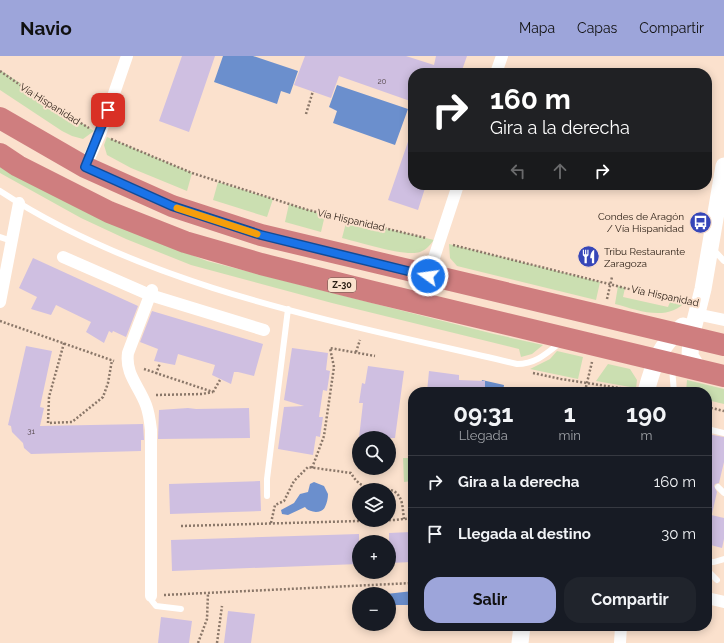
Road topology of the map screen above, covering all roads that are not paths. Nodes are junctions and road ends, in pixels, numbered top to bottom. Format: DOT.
graph roads {
  1 [pos="127,56"];
  2 [pos="502,56"];
  3 [pos="498,68"];
  4 [pos="0,118"];
  5 [pos="0,154"];
  6 [pos="85,167"];
  7 [pos="723,173"];
  8 [pos="456,190"];
  9 [pos="0,191"];
  10 [pos="19,203"];
  11 [pos="0,237"];
  12 [pos="12,241"];
  13 [pos="710,246"];
  14 [pos="64,257"];
  15 [pos="724,261"];
  16 [pos="428,276"];
  17 [pos="151,292"];
  18 [pos="0,302"];
  19 [pos="288,308"];
  20 [pos="698,308"];
  21 [pos="724,320"];
  22 [pos="264,330"];
  23 [pos="566,338"];
  24 [pos="724,345"];
  25 [pos="672,349"];
  26 [pos="699,370"];
  27 [pos="724,376"];
  28 [pos="649,387"];
  29 [pos="674,387"];
  30 [pos="712,430"];
  31 [pos="724,433"];
  32 [pos="718,487"];
  33 [pos="724,493"];
  34 [pos="267,496"];
  35 [pos="724,559"];
  36 [pos="712,562"];
  37 [pos="712,575"];
  38 [pos="717,580"];
  39 [pos="151,596"];
  40 [pos="712,599"];
  41 [pos="724,602"];
  42 [pos="181,609"];
  43 [pos="521,631"];
  44 [pos="621,631"];
  45 [pos="520,643"];
  46 [pos="620,643"];
  1 -- 6 [label="street"];
  2 -- 3 [label="street"];
  4 -- 6 [label="highway, Z-30"];
  5 -- 23 [label="highway, Z-30"];
  6 -- 16 [label="highway, Z-30"];
  7 -- 13 [label="street"];
  8 -- 16 [label="street"];
  9 -- 10 [label="lane"];
  10 -- 12 [label="street"];
  10 -- 19 [label="lane"];
  11 -- 12 [label="lane"];
  12 -- 18 [label="street"];
  13 -- 15 [label="lane"];
  13 -- 20 [label="street"];
  14 -- 17 [label="street"];
  16 -- 25 [label="highway, Z-30"];
  17 -- 22 [label="street"];
  17 -- 39 [label="street"];
  19 -- 23 [label="lane"];
  19 -- 34 [label="lane"];
  20 -- 21 [label="street, Vía Hispanidad"];
  20 -- 25 [label="street"];
  23 -- 25 [label="highway, Z-30"];
  24 -- 25 [label="highway, Z-30"];
  25 -- 26 [label="highway, Z-30"];
  25 -- 26 [label="street"];
  25 -- 28 [label="street"];
  25 -- 29 [label="lane"];
  26 -- 27 [label="highway, Z-30"];
  30 -- 31 [label="lane"];
  32 -- 33 [label="lane"];
  35 -- 36 [label="lane"];
  37 -- 38 [label="lane"];
  39 -- 42 [label="lane"];
  40 -- 41 [label="street"];
  43 -- 45 [label="street"];
  44 -- 46 [label="street"];
}
